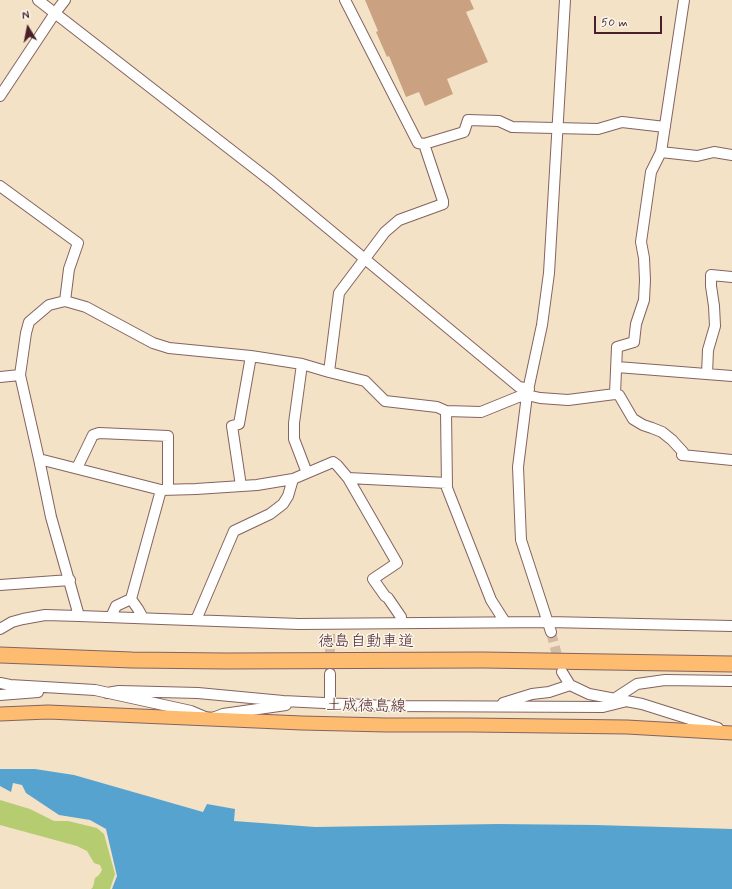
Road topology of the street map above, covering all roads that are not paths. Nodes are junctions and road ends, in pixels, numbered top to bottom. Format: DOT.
graph roads {
  1 [pos="38,0"];
  2 [pos="65,0"];
  3 [pos="345,0"];
  4 [pos="565,0"];
  5 [pos="684,0"];
  6 [pos="55,13"];
  7 [pos="0,96"];
  8 [pos="665,127"];
  9 [pos="558,128"];
  10 [pos="424,144"];
  11 [pos="661,152"];
  12 [pos="732,155"];
  13 [pos="0,186"];
  14 [pos="364,260"];
  15 [pos="732,278"];
  16 [pos="66,301"];
  17 [pos="251,356"];
  18 [pos="302,364"];
  19 [pos="617,367"];
  20 [pos="329,372"];
  21 [pos="707,374"];
  22 [pos="20,376"];
  23 [pos="732,376"];
  24 [pos="0,377"];
  25 [pos="528,392"];
  26 [pos="615,394"];
  27 [pos="446,411"];
  28 [pos="40,459"];
  29 [pos="732,460"];
  30 [pos="77,468"];
  31 [pos="307,472"];
  32 [pos="348,478"];
  33 [pos="293,479"];
  34 [pos="447,482"];
  35 [pos="241,486"];
  36 [pos="165,490"];
  37 [pos="70,580"];
  38 [pos="0,585"];
  39 [pos="130,599"];
  40 [pos="79,616"];
  41 [pos="112,617"];
  42 [pos="143,618"];
  43 [pos="196,620"];
  44 [pos="401,622"];
  45 [pos="505,622"];
  46 [pos="732,626"];
  47 [pos="549,627"];
  48 [pos="1,628"];
  49 [pos="0,655"];
  50 [pos="732,664"];
  51 [pos="562,672"];
  52 [pos="330,674"];
  53 [pos="732,682"];
  54 [pos="0,683"];
  55 [pos="570,685"];
  56 [pos="59,688"];
  57 [pos="107,693"];
  58 [pos="0,695"];
  59 [pos="614,699"];
  60 [pos="297,701"];
  61 [pos="627,701"];
  62 [pos="330,703"];
  63 [pos="494,706"];
  64 [pos="0,714"];
  65 [pos="210,719"];
  66 [pos="732,732"];
  1 -- 6 [label="street"];
  2 -- 6 [label="street"];
  3 -- 10 [label="street"];
  4 -- 9 [label="street"];
  5 -- 8 [label="street"];
  6 -- 7 [label="street"];
  6 -- 14 [label="street"];
  8 -- 9 [label="street"];
  8 -- 11 [label="street"];
  9 -- 10 [label="street"];
  9 -- 25 [label="street"];
  10 -- 14 [label="street"];
  11 -- 12 [label="street"];
  11 -- 19 [label="street"];
  13 -- 16 [label="street"];
  14 -- 20 [label="street"];
  14 -- 25 [label="street"];
  15 -- 21 [label="street"];
  16 -- 17 [label="street"];
  16 -- 22 [label="street"];
  17 -- 18 [label="street"];
  17 -- 35 [label="street"];
  18 -- 20 [label="street"];
  18 -- 31 [label="street"];
  19 -- 21 [label="street"];
  19 -- 26 [label="street"];
  20 -- 27 [label="street"];
  21 -- 23 [label="street"];
  22 -- 24 [label="street"];
  22 -- 28 [label="street"];
  25 -- 26 [label="street"];
  25 -- 27 [label="street"];
  25 -- 47 [label="street"];
  26 -- 29 [label="street"];
  27 -- 34 [label="street"];
  28 -- 30 [label="street"];
  28 -- 37 [label="street"];
  30 -- 36 [label="street"];
  30 -- 36 [label="street"];
  31 -- 32 [label="street"];
  31 -- 33 [label="street"];
  32 -- 34 [label="street"];
  32 -- 44 [label="street"];
  33 -- 35 [label="street"];
  33 -- 43 [label="street"];
  34 -- 45 [label="street"];
  35 -- 36 [label="street"];
  36 -- 39 [label="street"];
  37 -- 38 [label="street"];
  37 -- 40 [label="street"];
  39 -- 41 [label="street"];
  39 -- 42 [label="street"];
  40 -- 41 [label="street"];
  40 -- 48 [label="street"];
  41 -- 42 [label="street"];
  42 -- 43 [label="street"];
  43 -- 44 [label="street"];
  44 -- 45 [label="street"];
  45 -- 47 [label="street"];
  46 -- 47 [label="street"];
  49 -- 50 [label="highway, 徳島自動車道"];
  51 -- 55 [label="street"];
  52 -- 62 [label="street"];
  53 -- 59 [label="street"];
  54 -- 56 [label="street"];
  55 -- 59 [label="street"];
  55 -- 63 [label="street"];
  56 -- 57 [label="street"];
  56 -- 58 [label="street"];
  57 -- 60 [label="street"];
  57 -- 65 [label="street"];
  59 -- 61 [label="street"];
  60 -- 62 [label="street"];
  60 -- 65 [label="street"];
  61 -- 63 [label="street"];
  61 -- 66 [label="street"];
  62 -- 63 [label="street"];
  64 -- 65 [label="main road, 土成徳島線"];
  65 -- 66 [label="main road, 土成徳島線"];
}
